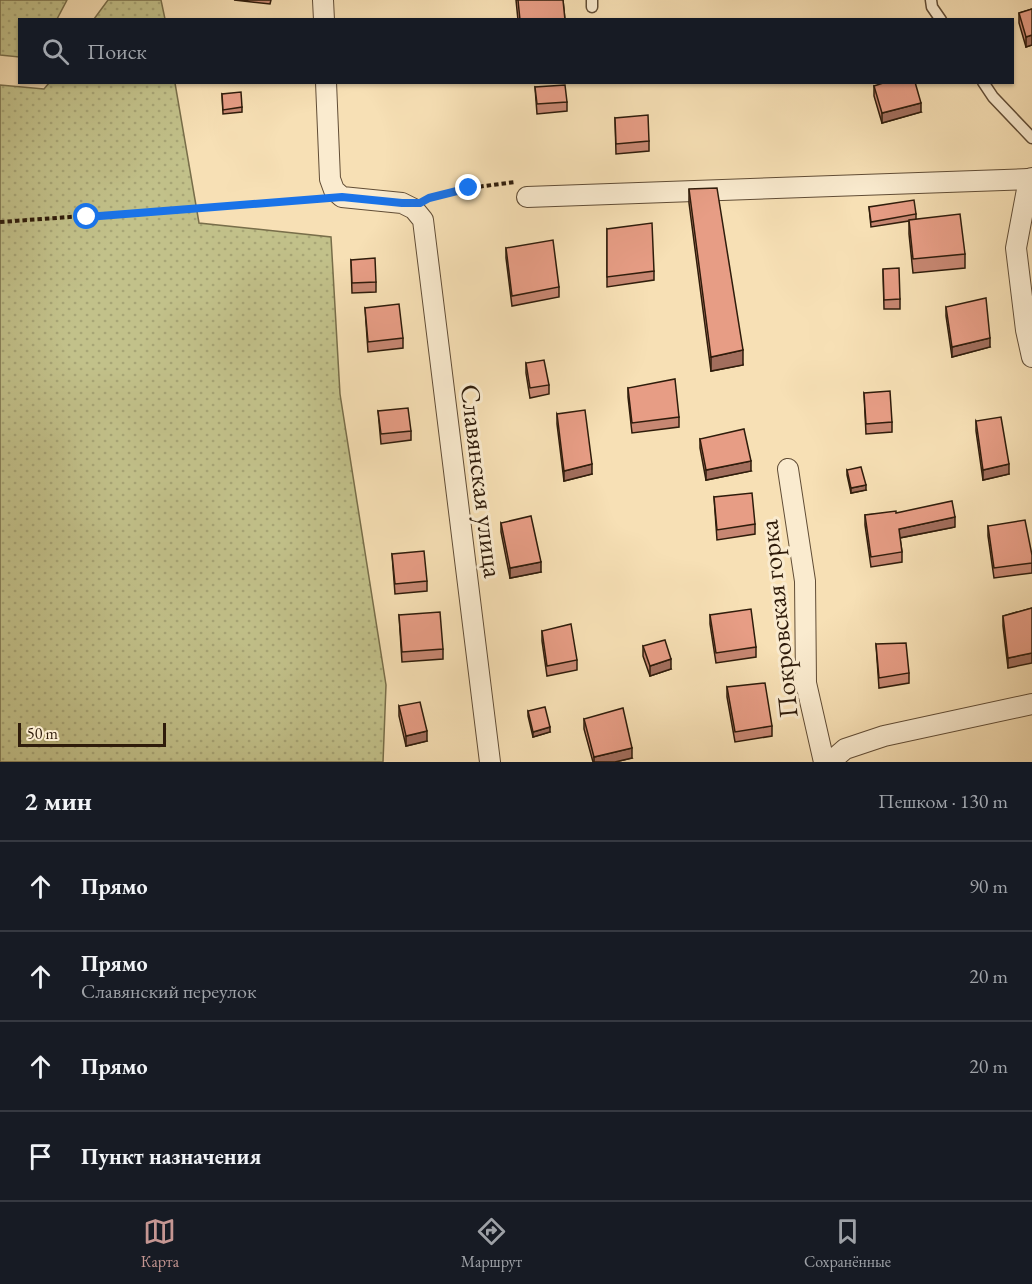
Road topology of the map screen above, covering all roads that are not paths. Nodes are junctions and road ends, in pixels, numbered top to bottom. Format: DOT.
graph roads {
  1 [pos="323,0"];
  2 [pos="931,0"];
  3 [pos="324,18"];
  4 [pos="940,18"];
  5 [pos="326,84"];
  6 [pos="984,84"];
  7 [pos="1032,138"];
  8 [pos="1031,179"];
  9 [pos="524,189"];
  10 [pos="1032,357"];
  11 [pos="788,469"];
  12 [pos="1032,705"];
  13 [pos="490,762"];
  14 [pos="824,762"];
  15 [pos="830,762"];
  1 -- 3 [label="street"];
  2 -- 4 [label="lane"];
  5 -- 13 [label="street, Славянская улица"];
  6 -- 7 [label="lane"];
  8 -- 9 [label="street"];
  8 -- 10 [label="street"];
  11 -- 14 [label="street, Покровская горка"];
  12 -- 15 [label="street"];
}
